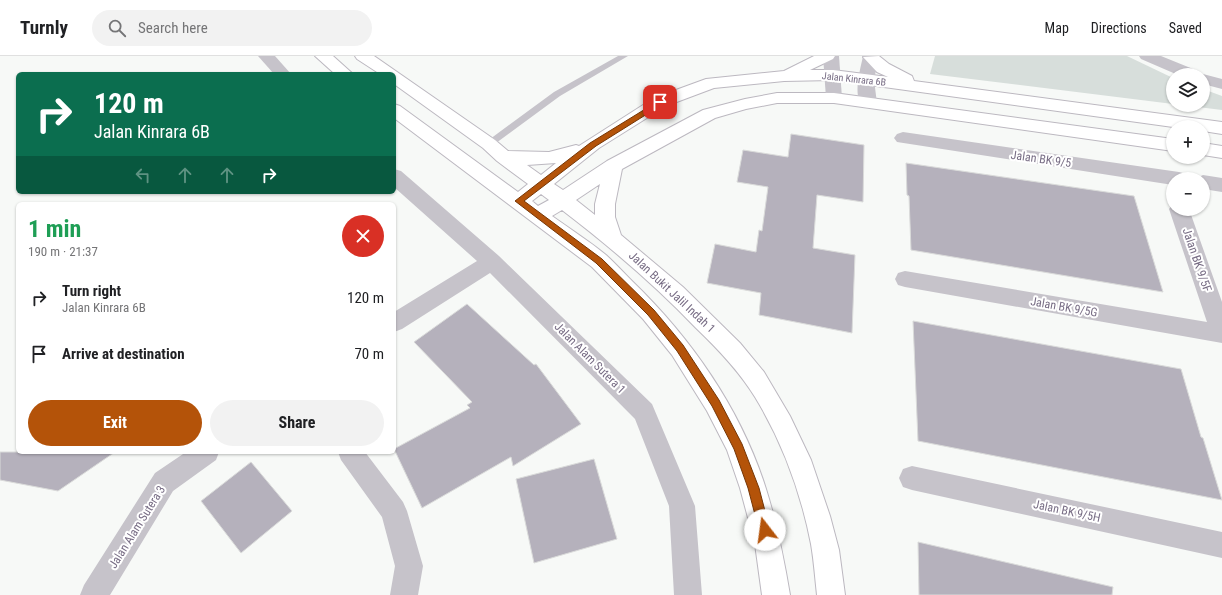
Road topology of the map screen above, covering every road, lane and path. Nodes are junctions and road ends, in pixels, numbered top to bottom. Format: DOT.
graph roads {
  1 [pos="266,56"];
  2 [pos="323,56"];
  3 [pos="363,56"];
  4 [pos="624,56"];
  5 [pos="827,56"];
  6 [pos="831,56"];
  7 [pos="1147,56"];
  8 [pos="871,57"];
  9 [pos="1175,68"];
  10 [pos="281,72"];
  11 [pos="343,72"];
  12 [pos="388,72"];
  13 [pos="833,75"];
  14 [pos="784,76"];
  15 [pos="396,77"];
  16 [pos="866,80"];
  17 [pos="1210,80"];
  18 [pos="1222,84"];
  19 [pos="920,87"];
  20 [pos="834,98"];
  21 [pos="868,103"];
  22 [pos="396,111"];
  23 [pos="1222,128"];
  24 [pos="903,138"];
  25 [pos="489,144"];
  26 [pos="593,144"];
  27 [pos="1166,144"];
  28 [pos="1210,150"];
  29 [pos="1222,152"];
  30 [pos="503,157"];
  31 [pos="614,166"];
  32 [pos="396,178"];
  33 [pos="1166,181"];
  34 [pos="540,183"];
  35 [pos="1210,183"];
  36 [pos="1222,185"];
  37 [pos="562,200"];
  38 [pos="519,201"];
  39 [pos="538,216"];
  40 [pos="1182,216"];
  41 [pos="612,237"];
  42 [pos="492,262"];
  43 [pos="905,279"];
  44 [pos="396,322"];
  45 [pos="1222,334"];
  46 [pos="204,454"];
  47 [pos="351,454"];
  48 [pos="912,478"];
  49 [pos="1222,545"];
  50 [pos="94,595"];
  51 [pos="404,595"];
  52 [pos="688,595"];
  53 [pos="776,595"];
  54 [pos="831,595"];
  1 -- 10 [label="street"];
  2 -- 11 [label="street"];
  3 -- 12 [label="street"];
  4 -- 25 [label="lane"];
  5 -- 14 [label="street"];
  6 -- 13 [label="street"];
  7 -- 9 [label="street"];
  8 -- 16 [label="street"];
  8 -- 19 [label="street"];
  13 -- 14 [label="street, Jalan Kinrara 6B"];
  13 -- 16 [label="street, Jalan Kinrara 6B"];
  13 -- 20 [label="street"];
  14 -- 26 [label="street, Jalan Kinrara 6B"];
  15 -- 25 [label="street, Jalan Bukit Jalil Indah 1"];
  16 -- 19 [label="street, Jalan Kinrara 6B"];
  16 -- 21 [label="street"];
  17 -- 18 [label="street"];
  19 -- 23 [label="street, Jalan Kinrara 6B"];
  20 -- 21 [label="street, Jalan Kinrara 6B"];
  20 -- 31 [label="street, Jalan Kinrara 6B"];
  21 -- 27 [label="street, Jalan Kinrara 6B"];
  22 -- 38 [label="street"];
  24 -- 33 [label="street, Jalan BK 9/5"];
  25 -- 30 [label="street, Jalan Bukit Jalil Indah 1"];
  26 -- 30 [label="street"];
  26 -- 34 [label="street, Jalan Kinrara 6B"];
  28 -- 29 [label="street"];
  30 -- 34 [label="street, Jalan Bukit Jalil Indah 1"];
  31 -- 37 [label="street, Jalan Kinrara 6B"];
  31 -- 41 [label="street"];
  32 -- 42 [label="street, Jalan Alam Sutera 1"];
  34 -- 37 [label="street, Jalan Bukit Jalil Indah 1"];
  34 -- 38 [label="street, Jalan Kinrara 6B"];
  35 -- 36 [label="street"];
  37 -- 39 [label="street, Jalan Kinrara 6B"];
  37 -- 41 [label="street, Jalan Bukit Jalil Indah 1"];
  38 -- 39 [label="street"];
  39 -- 53 [label="street"];
  40 -- 45 [label="street, Jalan BK 9/5F"];
  41 -- 54 [label="street, Jalan Bukit Jalil Indah 1"];
  42 -- 44 [label="street"];
  42 -- 52 [label="street, Jalan Alam Sutera 1"];
  43 -- 45 [label="street, Jalan BK 9/5G"];
  46 -- 50 [label="street, Jalan Alam Sutera 3"];
  47 -- 51 [label="street"];
  48 -- 49 [label="street, Jalan BK 9/5H"];
}
